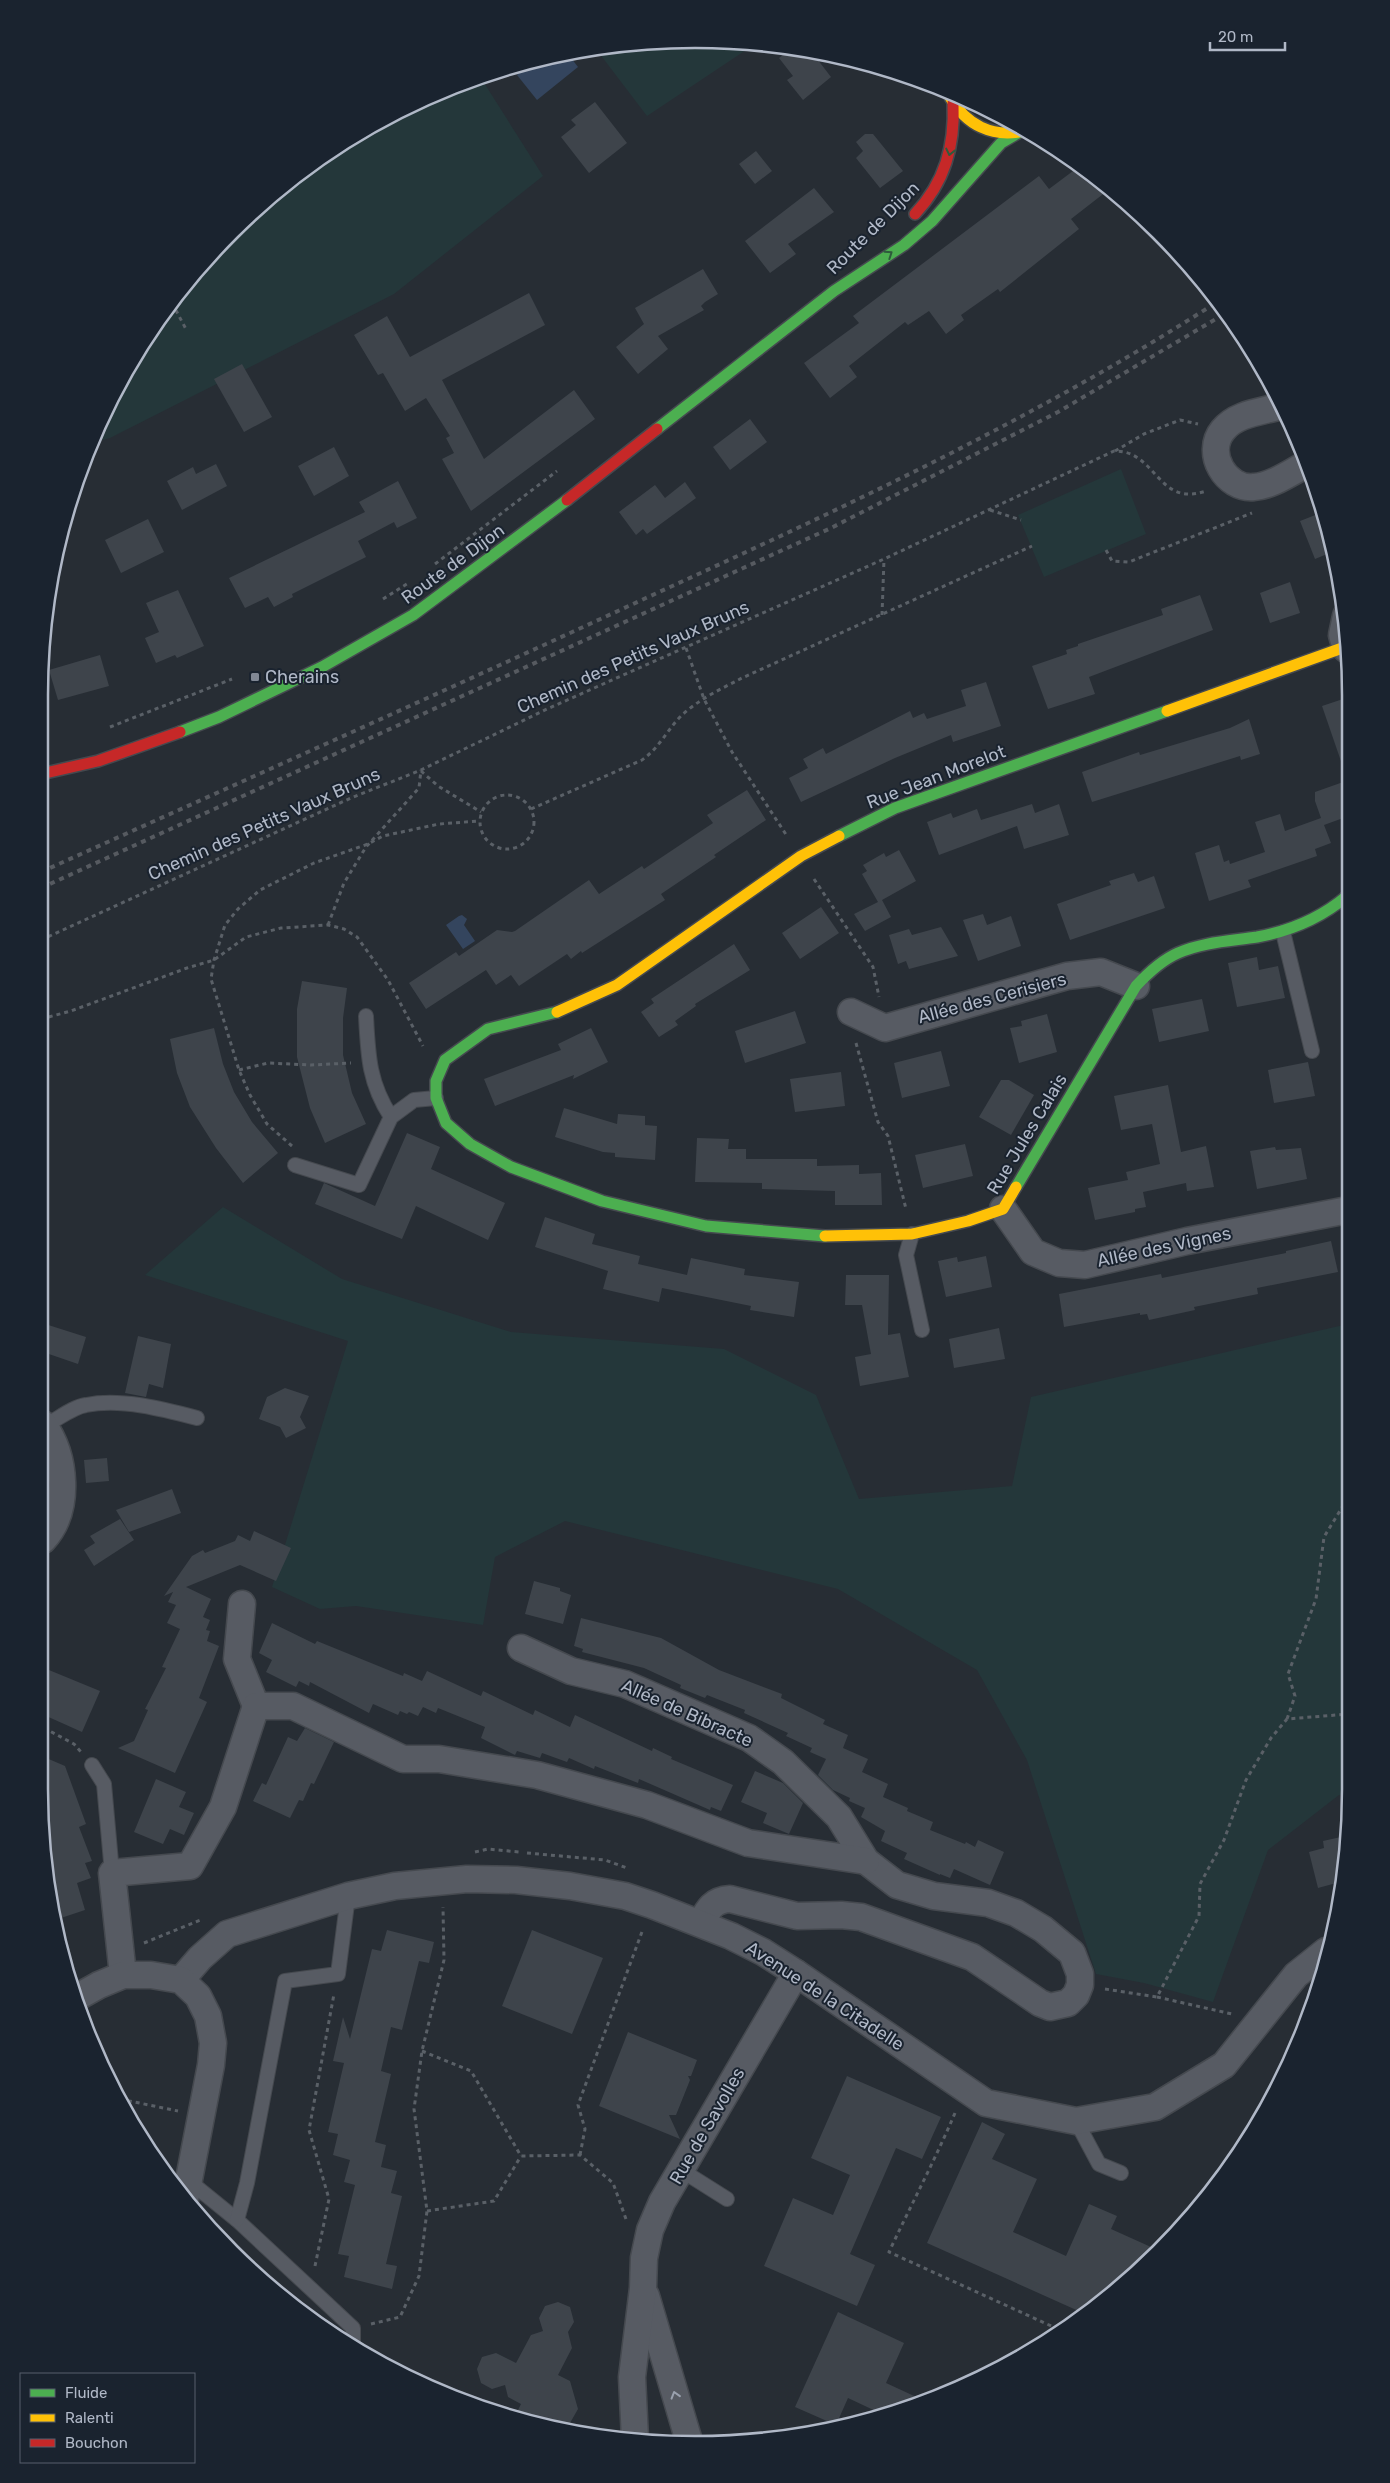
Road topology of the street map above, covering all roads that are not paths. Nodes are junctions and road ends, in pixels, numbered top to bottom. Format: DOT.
graph roads {
  1 [pos="951,101"];
  2 [pos="953,102"];
  3 [pos="1016,132"];
  4 [pos="1019,134"];
  5 [pos="904,224"];
  6 [pos="880,248"];
  7 [pos="834,291"];
  8 [pos="1275,408"];
  9 [pos="1301,467"];
  10 [pos="1341,650"];
  11 [pos="48,772"];
  12 [pos="1342,899"];
  13 [pos="1283,932"];
  14 [pos="1136,986"];
  15 [pos="850,1012"];
  16 [pos="366,1016"];
  17 [pos="1312,1050"];
  18 [pos="436,1098"];
  19 [pos="391,1117"];
  20 [pos="295,1165"];
  21 [pos="1003,1209"];
  22 [pos="1342,1211"];
  23 [pos="912,1234"];
  24 [pos="922,1330"];
  25 [pos="197,1418"];
  26 [pos="48,1423"];
  27 [pos="48,1434"];
  28 [pos="48,1532"];
  29 [pos="242,1604"];
  30 [pos="522,1648"];
  31 [pos="256,1706"];
  32 [pos="92,1765"];
  33 [pos="866,1861"];
  34 [pos="112,1873"];
  35 [pos="348,1896"];
  36 [pos="701,1923"];
  37 [pos="1320,1956"];
  38 [pos="796,1973"];
  39 [pos="123,1975"];
  40 [pos="181,1980"];
  41 [pos="82,1994"];
  42 [pos="1076,2122"];
  43 [pos="681,2170"];
  44 [pos="1121,2173"];
  45 [pos="187,2190"];
  46 [pos="188,2191"];
  47 [pos="727,2199"];
  48 [pos="237,2220"];
  49 [pos="643,2288"];
  50 [pos="354,2338"];
  51 [pos="635,2432"];
  52 [pos="687,2436"];
  1 -- 5 [label="street, Route de Dijon, one-way"];
  2 -- 3 [label="street"];
  7 -- 4 [label="street, Route de Dijon, one-way"];
  6 -- 7 [label="street, Route de Dijon"];
  7 -- 11 [label="street, Route de Dijon"];
  8 -- 9 [label="street"];
  10 -- 18 [label="street, Rue Jean Morelot"];
  12 -- 13 [label="street, Rue Jules Calais"];
  13 -- 14 [label="street, Rue Jules Calais"];
  13 -- 17 [label="lane"];
  14 -- 15 [label="street, Allée des Cerisiers"];
  14 -- 21 [label="street, Rue Jules Calais"];
  16 -- 19 [label="lane"];
  18 -- 19 [label="lane"];
  18 -- 23 [label="street, Rue Jules Calais"];
  19 -- 20 [label="lane"];
  21 -- 22 [label="street, Allée des Vignes"];
  21 -- 23 [label="street, Rue Jules Calais"];
  23 -- 24 [label="lane"];
  25 -- 26 [label="lane"];
  27 -- 28 [label="street"];
  29 -- 31 [label="street"];
  30 -- 33 [label="street, Allée de Bibracte"];
  31 -- 33 [label="street"];
  31 -- 34 [label="street"];
  32 -- 34 [label="lane"];
  33 -- 36 [label="street, Allée de Bibracte"];
  34 -- 39 [label="street"];
  35 -- 36 [label="street, Avenue de la Citadelle"];
  35 -- 40 [label="street, Avenue de la Citadelle"];
  35 -- 48 [label="lane"];
  36 -- 38 [label="street, Avenue de la Citadelle"];
  37 -- 42 [label="street, Avenue de la Citadelle"];
  38 -- 42 [label="street, Avenue de la Citadelle"];
  38 -- 43 [label="street, Rue de Savolles"];
  39 -- 40 [label="street"];
  39 -- 41 [label="street"];
  40 -- 45 [label="street"];
  42 -- 44 [label="lane"];
  43 -- 47 [label="lane"];
  43 -- 49 [label="street, Rue de Savolles"];
  46 -- 48 [label="lane"];
  48 -- 50 [label="lane"];
  49 -- 51 [label="street, Rue de Savolles"];
  52 -- 49 [label="street, Rue de Savolles, one-way"];
}
